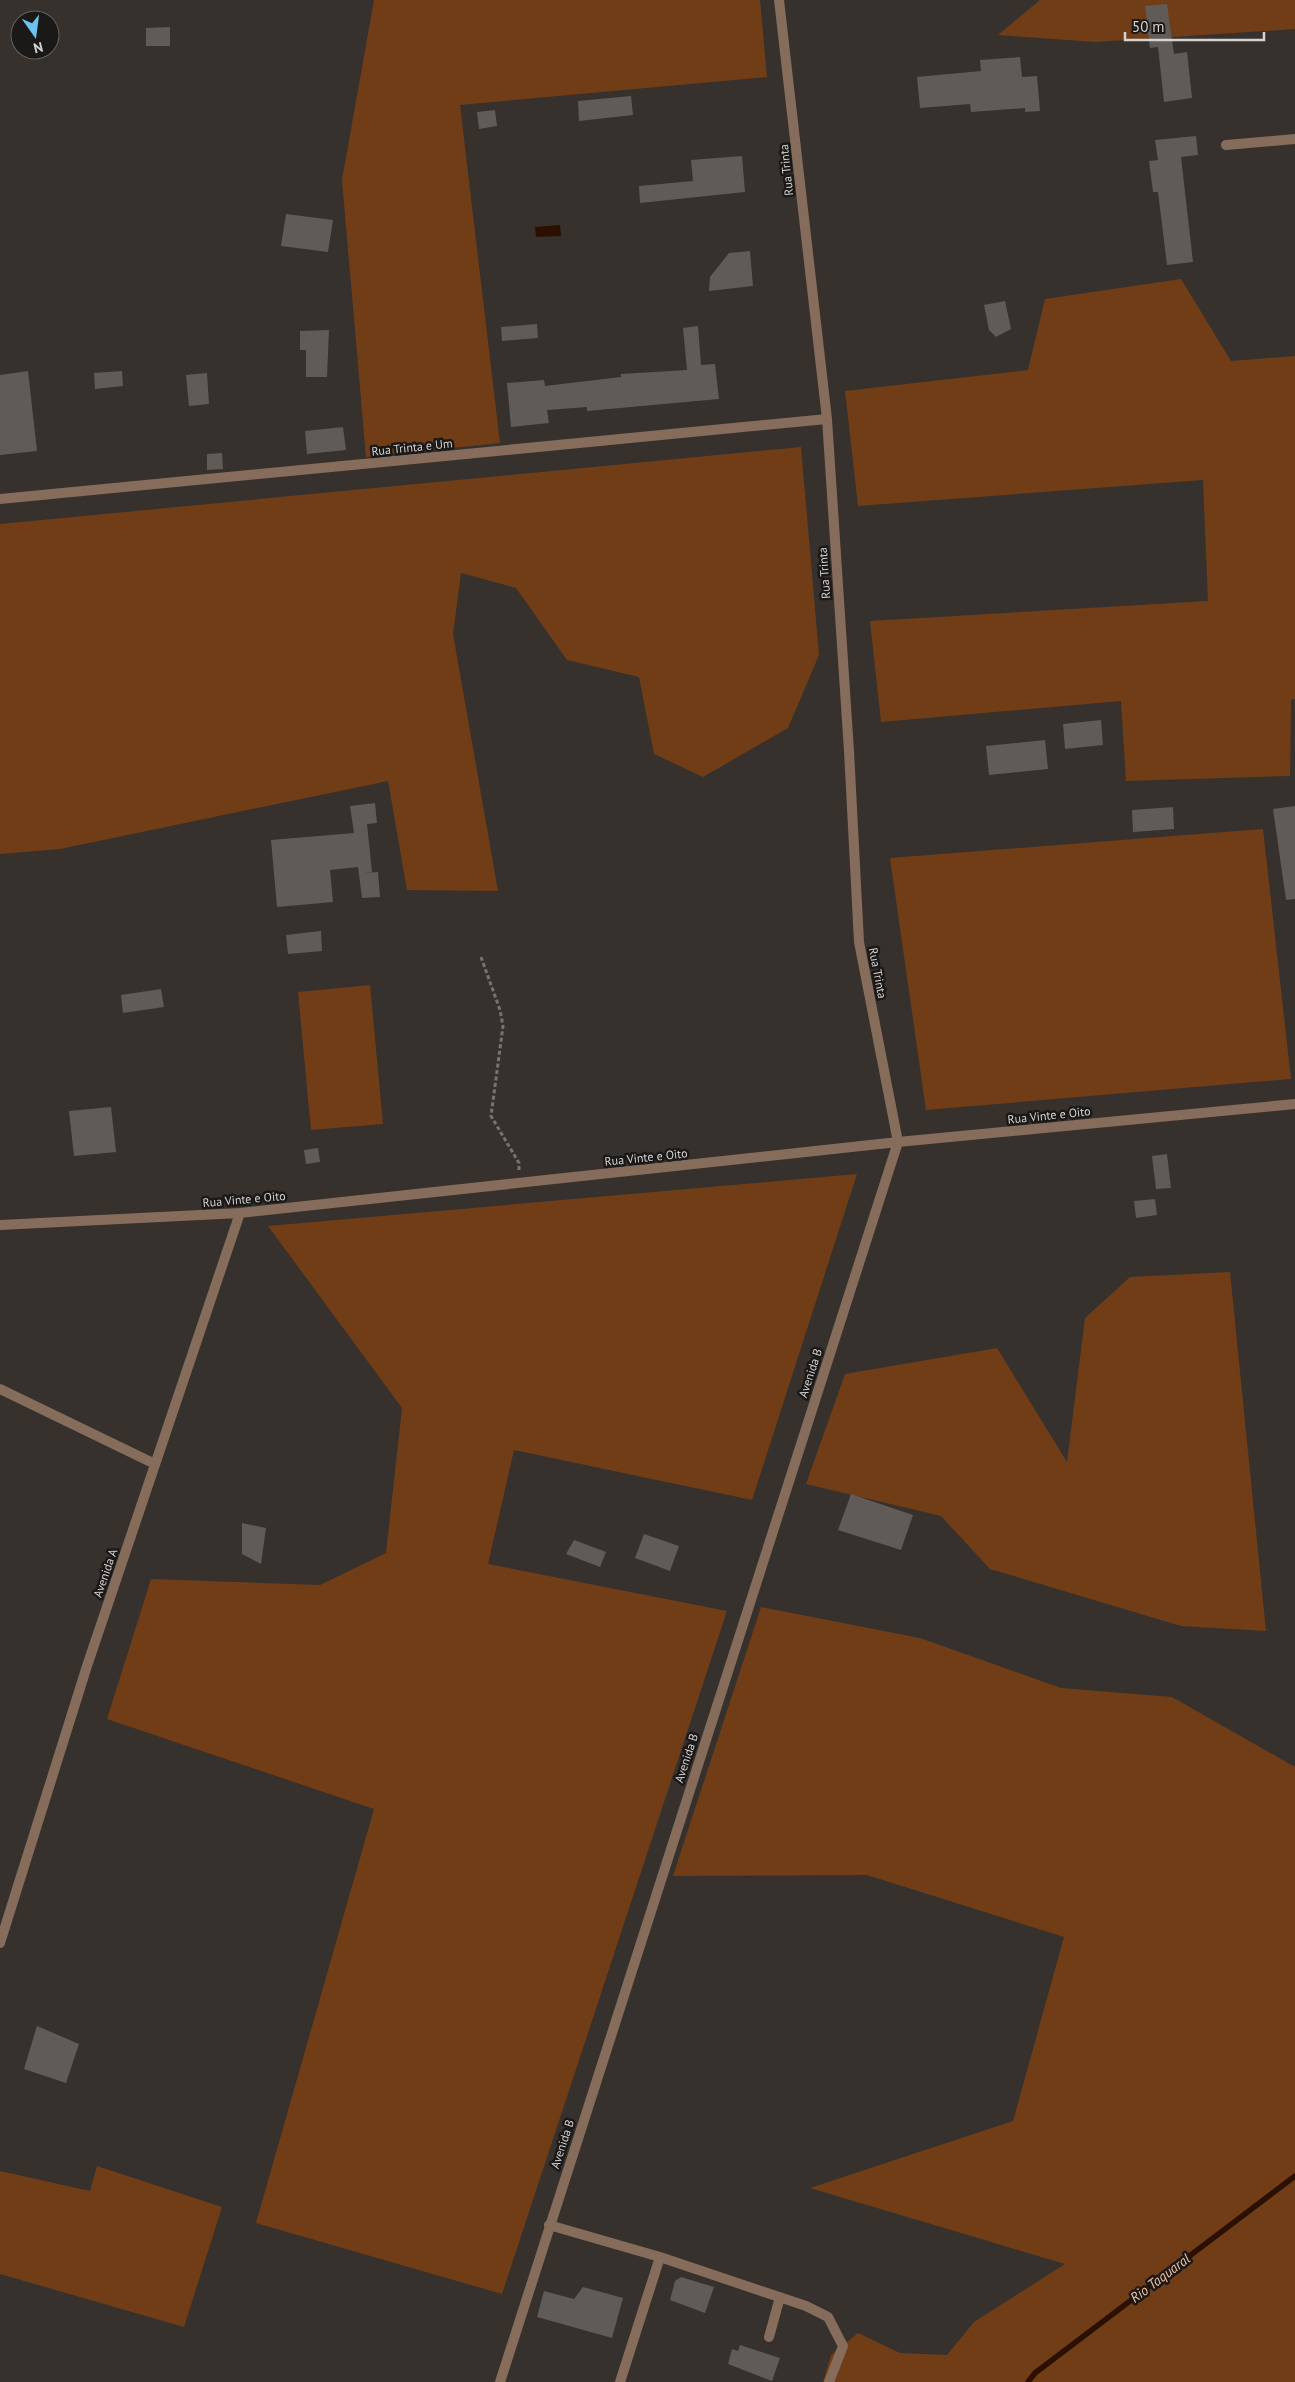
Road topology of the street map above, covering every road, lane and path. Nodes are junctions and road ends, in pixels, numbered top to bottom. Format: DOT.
graph roads {
  1 [pos="779,0"];
  2 [pos="1295,139"];
  3 [pos="1226,145"];
  4 [pos="826,419"];
  5 [pos="0,499"];
  6 [pos="480,957"];
  7 [pos="1295,1104"];
  8 [pos="898,1142"];
  9 [pos="519,1183"];
  10 [pos="240,1213"];
  11 [pos="0,1225"];
  12 [pos="0,1389"];
  13 [pos="155,1464"];
  14 [pos="0,1943"];
  15 [pos="549,2225"];
  16 [pos="660,2257"];
  17 [pos="780,2297"];
  18 [pos="769,2337"];
  19 [pos="500,2382"];
  20 [pos="620,2382"];
  21 [pos="829,2382"];
  1 -- 4 [label="street, Rua Trinta"];
  2 -- 3 [label="street"];
  4 -- 5 [label="street, Rua Trinta e Um"];
  4 -- 8 [label="street, Rua Trinta"];
  6 -- 9 [label="path"];
  7 -- 8 [label="street, Rua Vinte e Oito"];
  8 -- 9 [label="street, Rua Vinte e Oito"];
  8 -- 15 [label="street, Avenida B"];
  9 -- 10 [label="street, Rua Vinte e Oito"];
  10 -- 11 [label="street, Rua Vinte e Oito"];
  10 -- 13 [label="street, Avenida A"];
  12 -- 13 [label="street"];
  13 -- 14 [label="street, Avenida A"];
  15 -- 16 [label="street"];
  15 -- 19 [label="street, Avenida B"];
  16 -- 17 [label="street"];
  16 -- 20 [label="street"];
  17 -- 18 [label="street"];
  17 -- 21 [label="street"];
}
